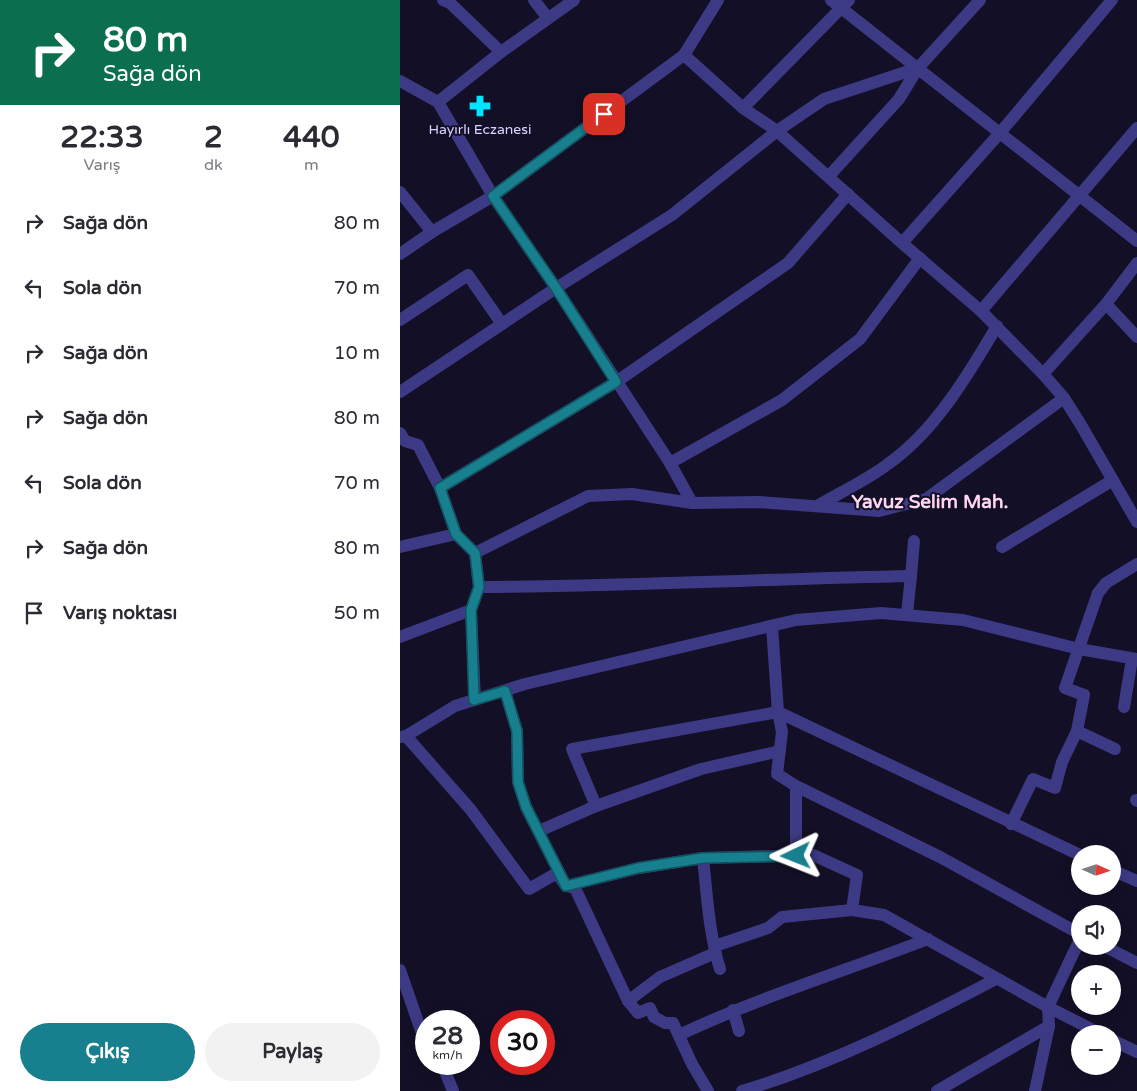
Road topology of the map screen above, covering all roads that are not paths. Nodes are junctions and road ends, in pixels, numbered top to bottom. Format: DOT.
graph roads {
  1 [pos="443,0"];
  2 [pos="534,0"];
  3 [pos="574,0"];
  4 [pos="718,0"];
  5 [pos="831,0"];
  6 [pos="980,0"];
  7 [pos="1112,0"];
  8 [pos="846,4"];
  9 [pos="547,17"];
  10 [pos="501,52"];
  11 [pos="684,55"];
  12 [pos="918,68"];
  13 [pos="400,81"];
  14 [pos="438,102"];
  15 [pos="743,108"];
  16 [pos="1137,128"];
  17 [pos="777,131"];
  18 [pos="1000,134"];
  19 [pos="829,176"];
  20 [pos="400,192"];
  21 [pos="1079,193"];
  22 [pos="848,194"];
  23 [pos="493,196"];
  24 [pos="432,232"];
  25 [pos="1137,241"];
  26 [pos="902,243"];
  27 [pos="400,254"];
  28 [pos="920,258"];
  29 [pos="1137,264"];
  30 [pos="556,288"];
  31 [pos="1106,304"];
  32 [pos="981,310"];
  33 [pos="400,320"];
  34 [pos="502,324"];
  35 [pos="997,326"];
  36 [pos="1137,337"];
  37 [pos="1043,374"];
  38 [pos="616,382"];
  39 [pos="400,392"];
  40 [pos="1064,398"];
  41 [pos="402,439"];
  42 [pos="670,462"];
  43 [pos="1113,480"];
  44 [pos="440,488"];
  45 [pos="692,502"];
  46 [pos="819,505"];
  47 [pos="1137,522"];
  48 [pos="456,534"];
  49 [pos="914,541"];
  50 [pos="400,547"];
  51 [pos="1002,547"];
  52 [pos="475,553"];
  53 [pos="1137,564"];
  54 [pos="910,576"];
  55 [pos="479,587"];
  56 [pos="471,610"];
  57 [pos="907,614"];
  58 [pos="772,627"];
  59 [pos="400,637"];
  60 [pos="1079,650"];
  61 [pos="1135,659"];
  62 [pos="505,691"];
  63 [pos="474,700"];
  64 [pos="1124,707"];
  65 [pos="778,712"];
  66 [pos="1077,731"];
  67 [pos="403,737"];
  68 [pos="1115,749"];
  69 [pos="780,751"];
  70 [pos="796,786"];
  71 [pos="596,806"];
  72 [pos="1011,824"];
  73 [pos="539,831"];
  74 [pos="1071,850"];
  75 [pos="796,856"];
  76 [pos="703,858"];
  77 [pos="1121,874"];
  78 [pos="1137,881"];
  79 [pos="566,886"];
  80 [pos="852,910"];
  81 [pos="1071,929"];
  82 [pos="928,938"];
  83 [pos="715,949"];
  84 [pos="1072,955"];
  85 [pos="1121,955"];
  86 [pos="1137,963"];
  87 [pos="720,969"];
  88 [pos="400,970"];
  89 [pos="996,979"];
  90 [pos="628,1001"];
  91 [pos="1048,1007"];
  92 [pos="733,1010"];
  93 [pos="415,1013"];
  94 [pos="1083,1025"];
  95 [pos="1049,1026"];
  96 [pos="739,1031"];
  97 [pos="679,1035"];
  98 [pos="1121,1044"];
  99 [pos="1137,1052"];
  100 [pos="446,1075"];
  101 [pos="453,1091"];
  102 [pos="708,1091"];
  103 [pos="742,1091"];
  104 [pos="937,1091"];
  105 [pos="1035,1091"];
  1 -- 10 [label="street"];
  2 -- 9 [label="street"];
  3 -- 9 [label="street"];
  4 -- 11 [label="street"];
  5 -- 8 [label="street"];
  6 -- 12 [label="street"];
  7 -- 18 [label="street"];
  8 -- 12 [label="street"];
  8 -- 15 [label="street"];
  9 -- 10 [label="street"];
  10 -- 14 [label="street"];
  11 -- 15 [label="street"];
  11 -- 23 [label="street"];
  12 -- 17 [label="street"];
  12 -- 18 [label="street"];
  12 -- 19 [label="street"];
  13 -- 14 [label="street"];
  14 -- 23 [label="street"];
  15 -- 17 [label="street"];
  16 -- 21 [label="street"];
  17 -- 19 [label="street"];
  17 -- 30 [label="street"];
  18 -- 21 [label="street"];
  18 -- 26 [label="street"];
  19 -- 22 [label="street"];
  20 -- 24 [label="street"];
  21 -- 25 [label="street"];
  21 -- 32 [label="street"];
  22 -- 26 [label="street"];
  22 -- 38 [label="street"];
  23 -- 24 [label="street"];
  23 -- 30 [label="street"];
  24 -- 27 [label="street"];
  26 -- 28 [label="street"];
  28 -- 32 [label="street"];
  28 -- 42 [label="street"];
  29 -- 31 [label="street"];
  30 -- 34 [label="street"];
  30 -- 38 [label="street"];
  31 -- 36 [label="street"];
  31 -- 37 [label="street"];
  32 -- 35 [label="street"];
  33 -- 34 [label="street"];
  34 -- 39 [label="street"];
  35 -- 37 [label="street"];
  35 -- 46 [label="street"];
  37 -- 40 [label="street"];
  38 -- 42 [label="street"];
  38 -- 44 [label="street"];
  40 -- 43 [label="street"];
  40 -- 46 [label="street"];
  41 -- 44 [label="street"];
  42 -- 45 [label="street"];
  43 -- 47 [label="street"];
  43 -- 51 [label="street"];
  44 -- 48 [label="street"];
  45 -- 46 [label="street"];
  45 -- 52 [label="street"];
  48 -- 50 [label="street"];
  48 -- 52 [label="street"];
  49 -- 54 [label="street"];
  52 -- 55 [label="street"];
  53 -- 60 [label="street"];
  54 -- 55 [label="street"];
  54 -- 57 [label="street"];
  55 -- 56 [label="street"];
  56 -- 59 [label="street"];
  56 -- 63 [label="street"];
  57 -- 58 [label="street"];
  57 -- 60 [label="street"];
  58 -- 62 [label="street"];
  58 -- 65 [label="street"];
  60 -- 61 [label="street"];
  60 -- 66 [label="street"];
  61 -- 64 [label="street"];
  62 -- 63 [label="street"];
  62 -- 73 [label="street"];
  63 -- 67 [label="street"];
  65 -- 69 [label="street"];
  65 -- 71 [label="street"];
  65 -- 72 [label="street"];
  66 -- 68 [label="street"];
  66 -- 72 [label="street"];
  67 -- 79 [label="street"];
  69 -- 70 [label="street"];
  69 -- 71 [label="street"];
  70 -- 75 [label="street"];
  70 -- 81 [label="street"];
  71 -- 73 [label="street"];
  72 -- 74 [label="street"];
  73 -- 79 [label="street"];
  75 -- 76 [label="street"];
  75 -- 80 [label="street"];
  76 -- 79 [label="street"];
  76 -- 83 [label="street"];
  77 -- 78 [label="street"];
  79 -- 90 [label="street"];
  80 -- 82 [label="street"];
  80 -- 83 [label="street"];
  82 -- 89 [label="street"];
  82 -- 92 [label="street"];
  83 -- 87 [label="street"];
  83 -- 90 [label="street"];
  84 -- 91 [label="street"];
  85 -- 86 [label="street"];
  88 -- 93 [label="street"];
  89 -- 91 [label="street"];
  89 -- 103 [label="street"];
  90 -- 97 [label="street"];
  91 -- 94 [label="street"];
  91 -- 95 [label="street"];
  92 -- 96 [label="street"];
  92 -- 97 [label="street"];
  95 -- 104 [label="street"];
  95 -- 105 [label="street"];
  97 -- 102 [label="street"];
  98 -- 99 [label="street"];
  100 -- 101 [label="street"];
}
